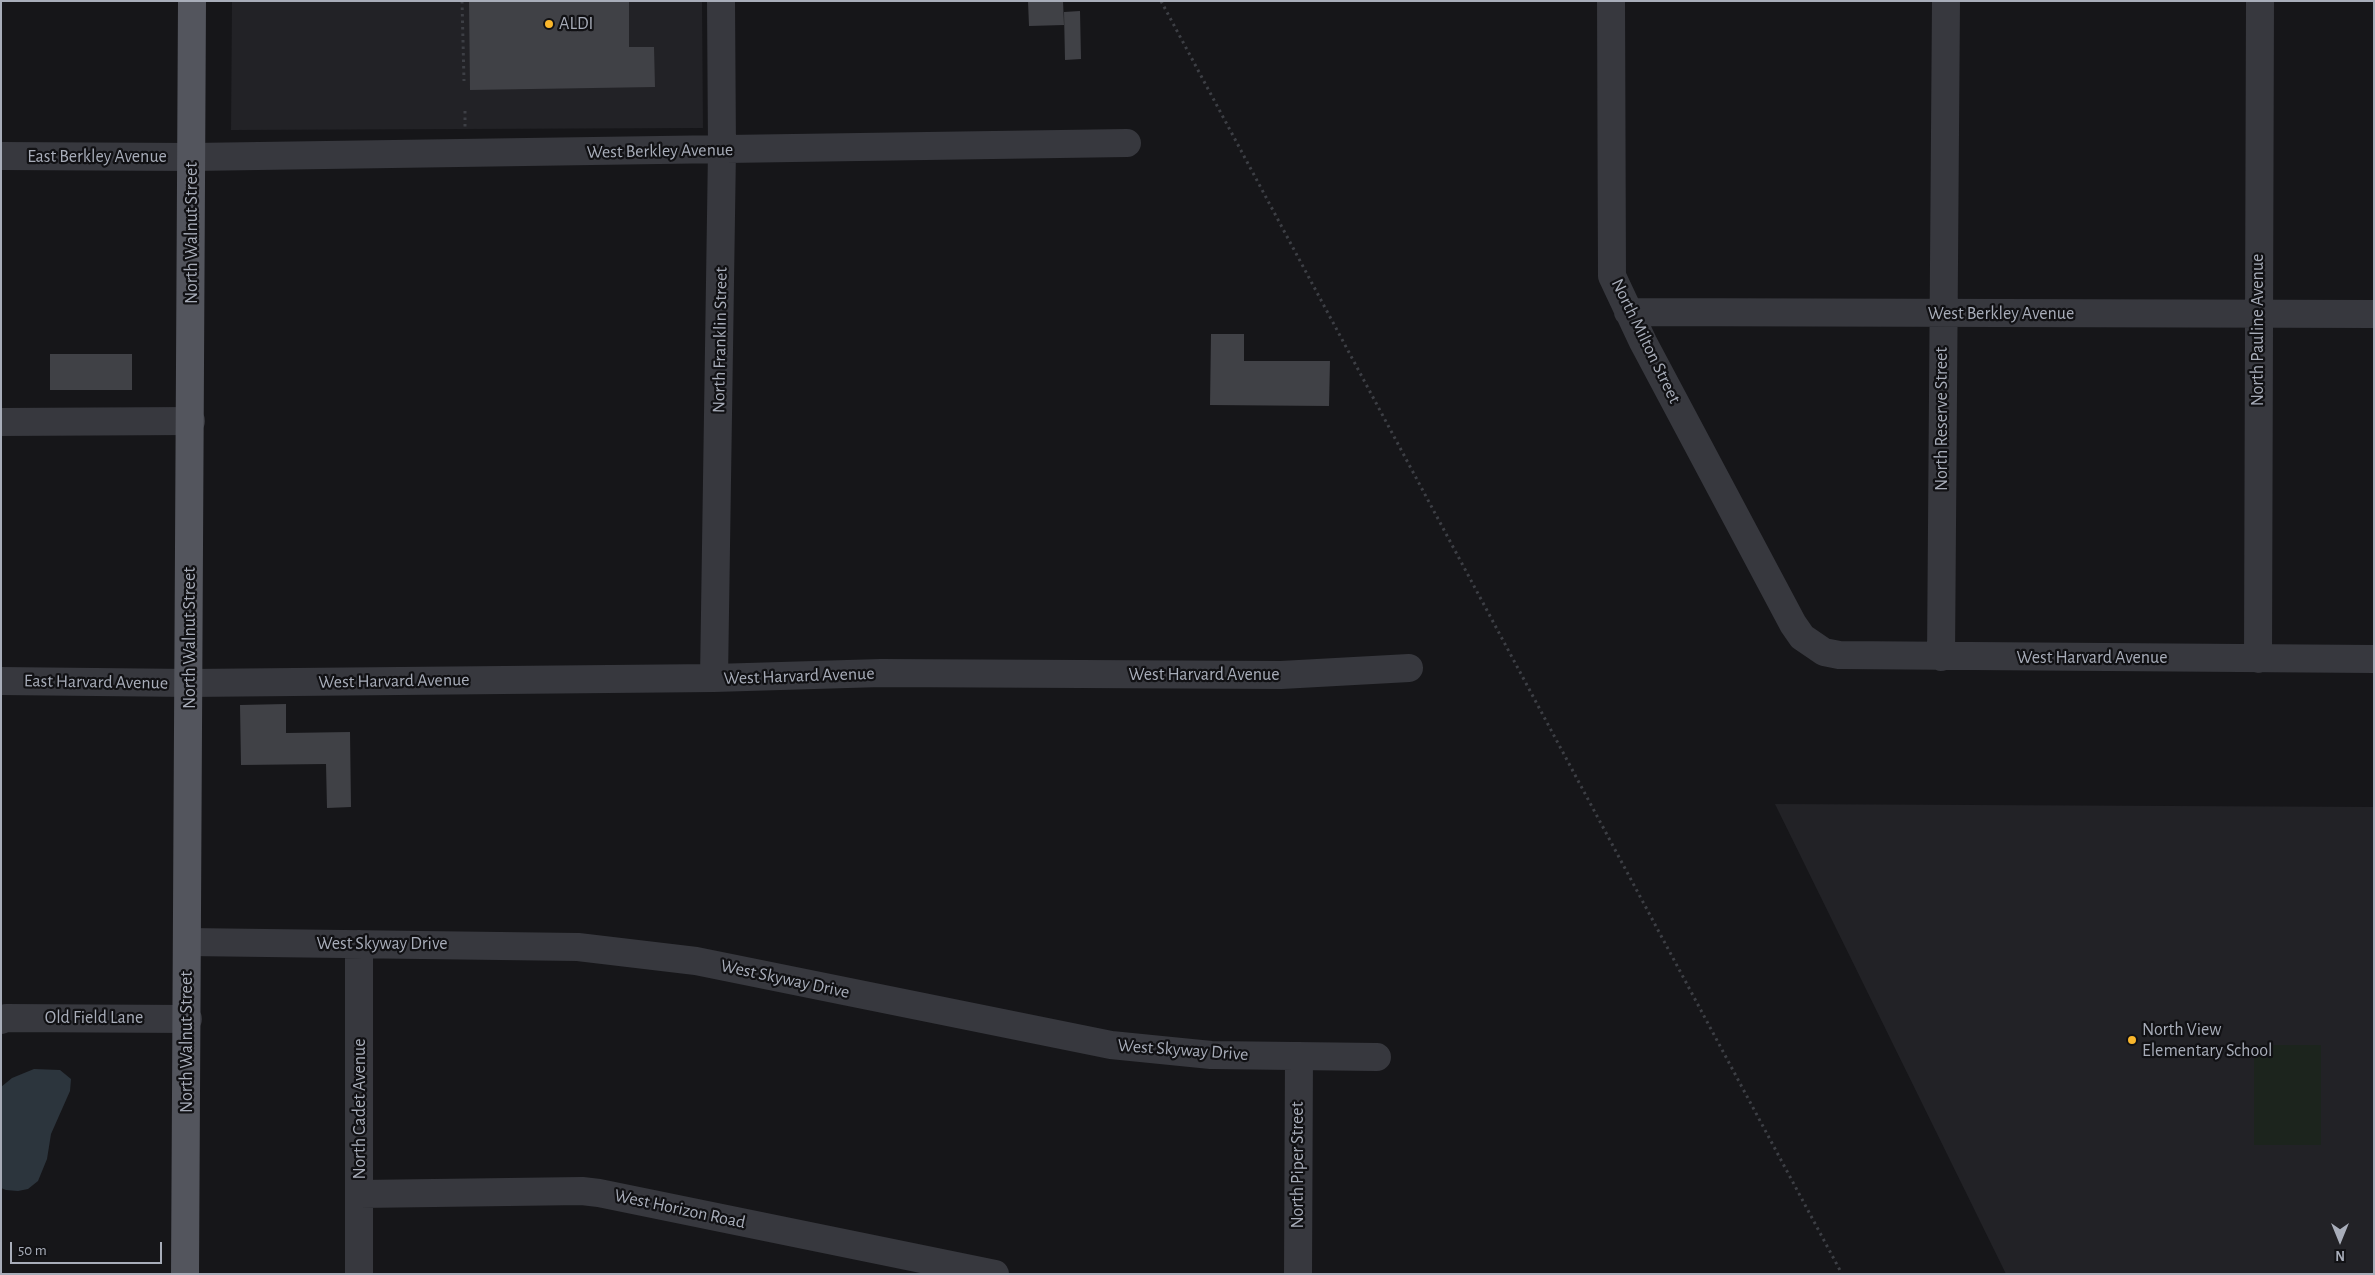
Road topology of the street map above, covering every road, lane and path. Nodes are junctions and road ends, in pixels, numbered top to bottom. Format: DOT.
graph roads {
  1 [pos="192,1"];
  2 [pos="462,1"];
  3 [pos="721,1"];
  4 [pos="1161,1"];
  5 [pos="1611,1"];
  6 [pos="1946,1"];
  7 [pos="2260,1"];
  8 [pos="464,81"];
  9 [pos="465,111"];
  10 [pos="465,129"];
  11 [pos="1128,142"];
  12 [pos="722,150"];
  13 [pos="1,156"];
  14 [pos="192,157"];
  15 [pos="1628,312"];
  16 [pos="1942,314"];
  17 [pos="2258,314"];
  18 [pos="2374,314"];
  19 [pos="191,421"];
  20 [pos="1,422"];
  21 [pos="1812,646"];
  22 [pos="1941,657"];
  23 [pos="2258,659"];
  24 [pos="2374,659"];
  25 [pos="1409,668"];
  26 [pos="714,678"];
  27 [pos="1,681"];
  28 [pos="190,683"];
  29 [pos="188,942"];
  30 [pos="359,944"];
  31 [pos="3,1018"];
  32 [pos="188,1019"];
  33 [pos="1299,1056"];
  34 [pos="1377,1057"];
  35 [pos="360,1194"];
  36 [pos="186,1274"];
  37 [pos="359,1274"];
  38 [pos="994,1274"];
  39 [pos="1298,1274"];
  40 [pos="1842,1274"];
  1 -- 14 [label="main road, North Walnut Street"];
  2 -- 8 [label="path"];
  3 -- 12 [label="street, North Franklin Street"];
  4 -- 40 [label="path"];
  5 -- 15 [label="street, North Milton Street"];
  6 -- 16 [label="street, North Reserve Street"];
  7 -- 17 [label="street, North Pauline Avenue"];
  9 -- 10 [label="path"];
  11 -- 12 [label="street, West Berkley Avenue"];
  12 -- 14 [label="street, West Berkley Avenue"];
  12 -- 26 [label="street, North Franklin Street"];
  13 -- 14 [label="street, East Berkley Avenue"];
  14 -- 19 [label="main road, North Walnut Street"];
  15 -- 16 [label="street, West Berkley Avenue"];
  15 -- 21 [label="street, North Milton Street"];
  16 -- 17 [label="street, West Berkley Avenue"];
  16 -- 22 [label="street, North Reserve Street"];
  17 -- 18 [label="street, West Berkley Avenue"];
  17 -- 23 [label="street, North Pauline Avenue"];
  19 -- 20 [label="street"];
  19 -- 28 [label="main road, North Walnut Street"];
  21 -- 22 [label="street, West Harvard Avenue"];
  22 -- 23 [label="street, West Harvard Avenue"];
  23 -- 24 [label="street, West Harvard Avenue"];
  25 -- 26 [label="street, West Harvard Avenue"];
  26 -- 28 [label="street, West Harvard Avenue"];
  27 -- 28 [label="street, East Harvard Avenue"];
  28 -- 29 [label="main road, North Walnut Street"];
  29 -- 30 [label="street, West Skyway Drive"];
  29 -- 32 [label="main road, North Walnut Street"];
  30 -- 33 [label="street, West Skyway Drive"];
  30 -- 35 [label="street, North Cadet Avenue"];
  31 -- 32 [label="street, Old Field Lane"];
  32 -- 36 [label="main road, North Walnut Street"];
  33 -- 34 [label="street, West Skyway Drive"];
  33 -- 39 [label="street, North Piper Street"];
  35 -- 37 [label="street, North Cadet Avenue"];
  35 -- 38 [label="street, West Horizon Road"];
}
